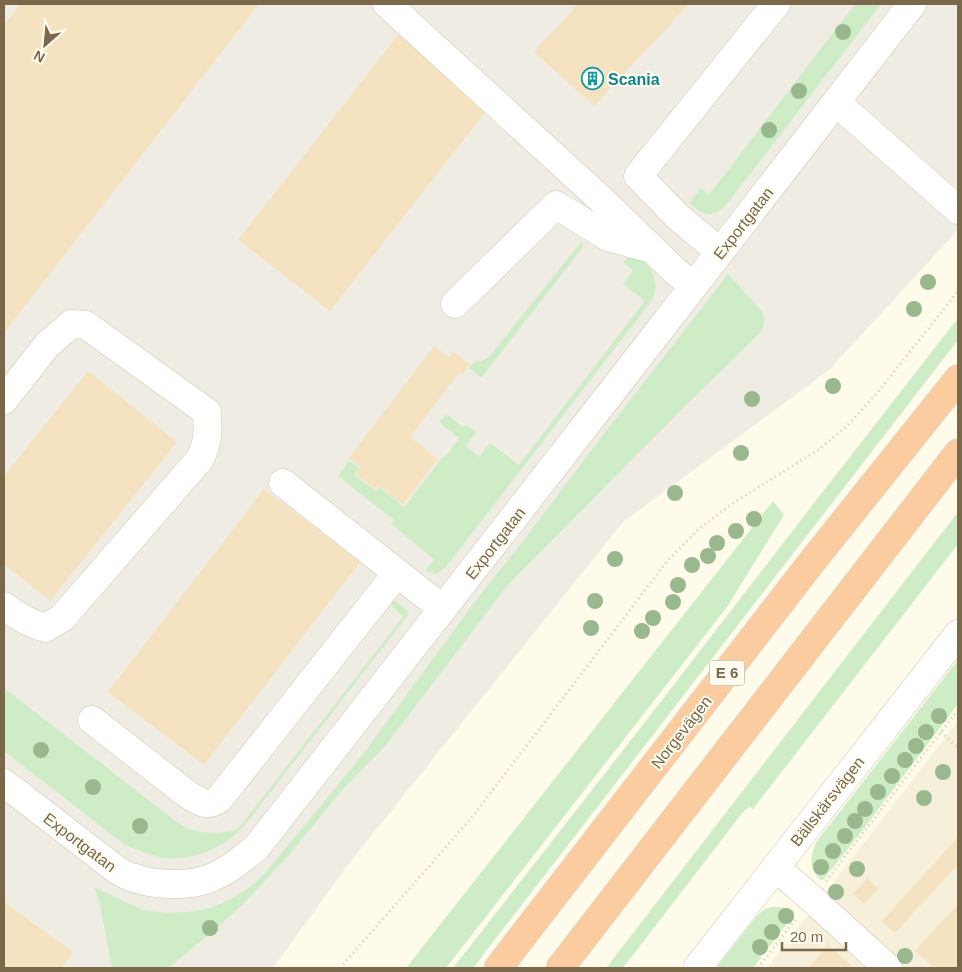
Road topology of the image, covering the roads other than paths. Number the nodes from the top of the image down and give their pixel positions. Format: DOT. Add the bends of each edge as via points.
graph roads {
  1 [pos="386,4"];
  2 [pos="776,4"];
  3 [pos="912,4"];
  4 [pos="836,102"];
  5 [pos="958,210"];
  6 [pos="653,249"];
  7 [pos="720,252"];
  8 [pos="694,286"];
  9 [pos="455,304"];
  10 [pos="958,379"];
  11 [pos="4,400"];
  12 [pos="958,453"];
  13 [pos="282,483"];
  14 [pos="396,573"];
  15 [pos="4,606"];
  16 [pos="443,609"];
  17 [pos="958,634"];
  18 [pos="92,720"];
  19 [pos="4,783"];
  20 [pos="775,867"];
  21 [pos="498,968"];
  22 [pos="560,968"];
  23 [pos="697,968"];
  24 [pos="888,968"];
  1 -- 6 [label="street"];
  2 -- 7 [label="street" via="638,176 678,217"];
  3 -- 4 [label="street, Exportgatan"];
  4 -- 5 [label="street"];
  4 -- 7 [label="street, Exportgatan"];
  6 -- 8 [label="street"];
  6 -- 9 [label="street" via="608,237 556,205"];
  7 -- 8 [label="street, Exportgatan"];
  8 -- 16 [label="street, Exportgatan"];
  10 -- 21 [label="highway, Norgevägen / E 6" via="811,563"];
  11 -- 15 [label="street" via="47,345 71,324 86,325 206,412 208,426 208,439 200,458 62,618 45,628 31,624"];
  12 -- 22 [label="highway"];
  13 -- 14 [label="street"];
  14 -- 16 [label="street"];
  14 -- 18 [label="street" via="213,804 202,804 187,794"];
  16 -- 19 [label="street, Exportgatan" via="257,847 234,866 209,878 177,884 130,877"];
  17 -- 20 [label="street, Bällskärsvägen"];
  20 -- 23 [label="street, Bällskärsvägen"];
  20 -- 24 [label="street"];
}
